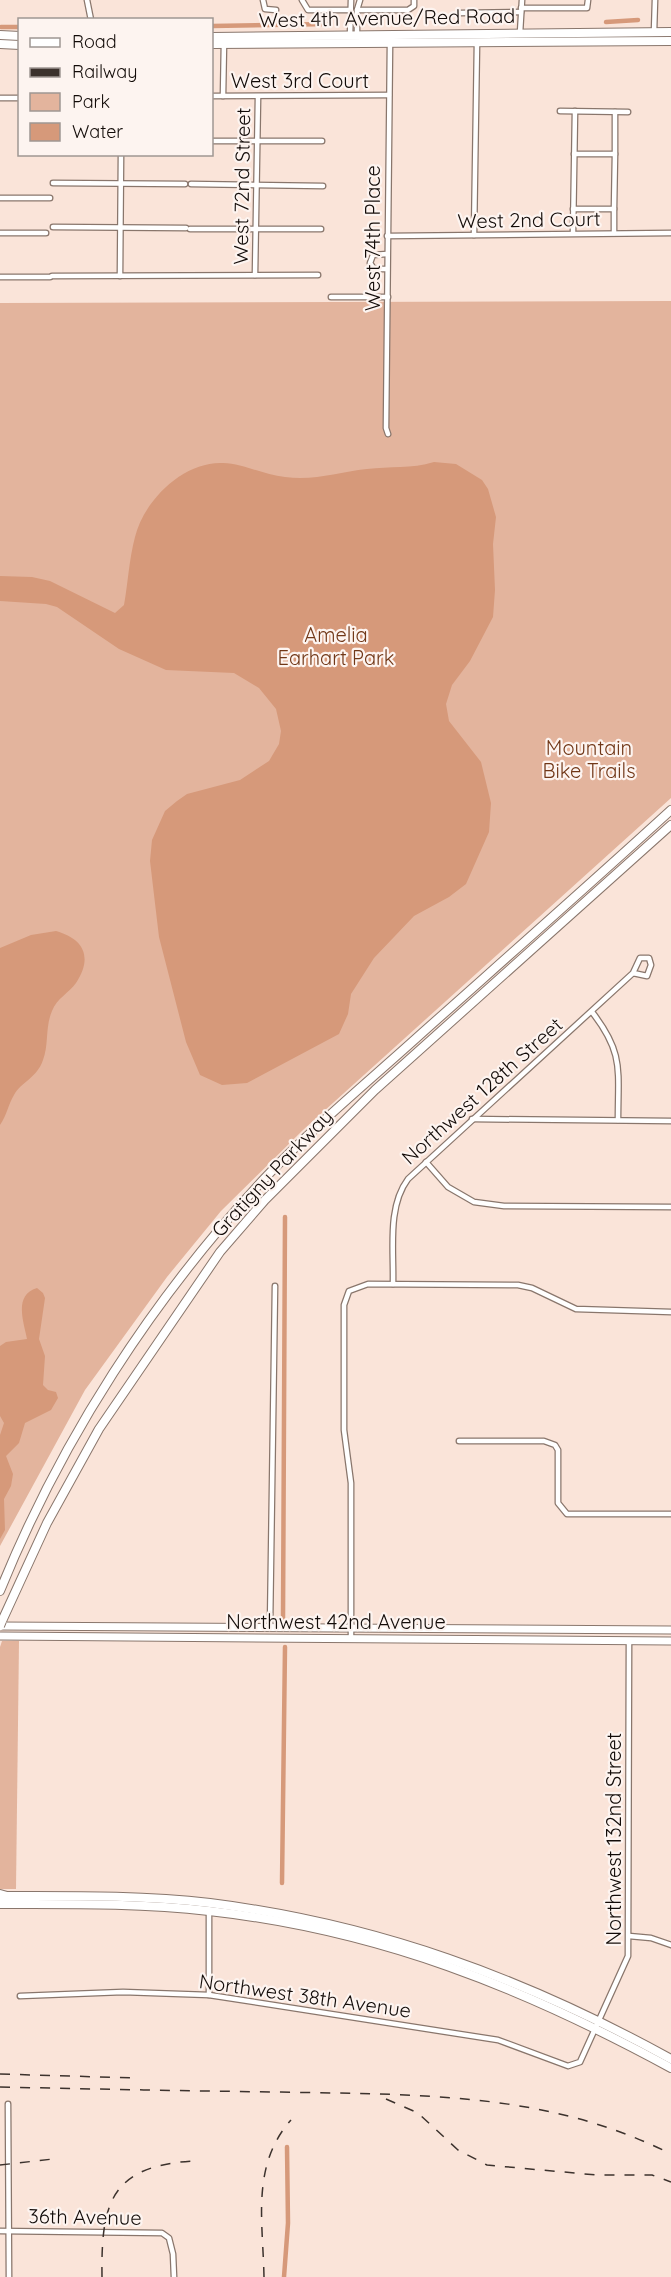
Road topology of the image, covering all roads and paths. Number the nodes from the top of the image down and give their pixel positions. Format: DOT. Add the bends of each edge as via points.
graph roads {
  1 [pos="87,0"];
  2 [pos="263,0"];
  3 [pos="302,0"];
  4 [pos="351,0"];
  5 [pos="360,0"];
  6 [pos="414,0"];
  7 [pos="522,0"];
  8 [pos="588,0"];
  9 [pos="655,0"];
  10 [pos="276,10"];
  11 [pos="351,10"];
  12 [pos="357,10"];
  13 [pos="521,10"];
  14 [pos="460,13"];
  15 [pos="91,18"];
  16 [pos="671,32"];
  17 [pos="520,33"];
  18 [pos="654,33"];
  19 [pos="423,34"];
  20 [pos="0,35"];
  21 [pos="18,36"];
  22 [pos="354,36"];
  23 [pos="213,37"];
  24 [pos="477,38"];
  25 [pos="224,40"];
  26 [pos="671,41"];
  27 [pos="390,43"];
  28 [pos="0,44"];
  29 [pos="213,44"];
  30 [pos="18,45"];
  31 [pos="389,95"];
  32 [pos="213,96"];
  33 [pos="223,96"];
  34 [pos="258,96"];
  35 [pos="0,98"];
  36 [pos="18,98"];
  37 [pos="560,111"];
  38 [pos="575,111"];
  39 [pos="615,112"];
  40 [pos="628,112"];
  41 [pos="256,140"];
  42 [pos="213,141"];
  43 [pos="322,141"];
  44 [pos="574,154"];
  45 [pos="615,154"];
  46 [pos="121,156"];
  47 [pos="52,183"];
  48 [pos="121,183"];
  49 [pos="257,185"];
  50 [pos="323,186"];
  51 [pos="0,198"];
  52 [pos="50,198"];
  53 [pos="573,209"];
  54 [pos="614,209"];
  55 [pos="53,227"];
  56 [pos="120,227"];
  57 [pos="256,228"];
  58 [pos="321,229"];
  59 [pos="0,232"];
  60 [pos="46,233"];
  61 [pos="573,233"];
  62 [pos="614,233"];
  63 [pos="671,233"];
  64 [pos="474,235"];
  65 [pos="387,236"];
  66 [pos="387,254"];
  67 [pos="387,269"];
  68 [pos="255,275"];
  69 [pos="318,275"];
  70 [pos="120,276"];
  71 [pos="0,277"];
  72 [pos="331,297"];
  73 [pos="388,297"];
  74 [pos="388,434"];
  75 [pos="671,810"];
  76 [pos="671,825"];
  77 [pos="631,975"];
  78 [pos="592,1012"];
  79 [pos="472,1119"];
  80 [pos="618,1120"];
  81 [pos="671,1120"];
  82 [pos="426,1162"];
  83 [pos="671,1208"];
  84 [pos="393,1284"];
  85 [pos="274,1286"];
  86 [pos="671,1312"];
  87 [pos="459,1442"];
  88 [pos="671,1514"];
  89 [pos="0,1591"];
  90 [pos="1,1624"];
  91 [pos="75,1626"];
  92 [pos="180,1627"];
  93 [pos="270,1627"];
  94 [pos="351,1628"];
  95 [pos="401,1628"];
  96 [pos="450,1629"];
  97 [pos="630,1630"];
  98 [pos="671,1630"];
  99 [pos="0,1636"];
  100 [pos="75,1637"];
  101 [pos="179,1638"];
  102 [pos="351,1639"];
  103 [pos="401,1639"];
  104 [pos="451,1640"];
  105 [pos="629,1641"];
  106 [pos="671,1641"];
  107 [pos="2,1895"];
  108 [pos="0,1904"];
  109 [pos="209,1907"];
  110 [pos="629,1936"];
  111 [pos="671,1945"];
  112 [pos="209,1995"];
  113 [pos="20,1996"];
  114 [pos="599,2024"];
  115 [pos="671,2059"];
  116 [pos="580,2062"];
  117 [pos="671,2068"];
  118 [pos="8,2103"];
  119 [pos="0,2231"];
  120 [pos="9,2231"];
  121 [pos="9,2277"];
  122 [pos="174,2277"];
  1 -- 15 [label="street"];
  2 -- 10 [label="street" via="265,9"];
  3 -- 11 [label="street" via="308,10"];
  4 -- 11 [label="street"];
  5 -- 12 [label="street"];
  6 -- 12 [label="street" via="414,6 408,10"];
  7 -- 13 [label="street"];
  8 -- 13 [label="street" via="587,8"];
  9 -- 18 [label="street"];
  11 -- 22 [label="street"];
  12 -- 22 [label="street"];
  13 -- 14 [label="street"];
  13 -- 17 [label="street"];
  16 -- 18 [label="main road, West 4th Avenue/Red Road"];
  17 -- 18 [label="main road, West 4th Avenue/Red Road"];
  17 -- 24 [label="main road, West 4th Avenue/Red Road"];
  19 -- 22 [label="main road, West 4th Avenue/Red Road"];
  19 -- 24 [label="main road, West 4th Avenue/Red Road"];
  19 -- 27 [label="main road"];
  20 -- 21 [label="main road"];
  22 -- 25 [label="main road, West 4th Avenue/Red Road"];
  23 -- 25 [label="main road, West 4th Avenue/Red Road"];
  24 -- 26 [label="main road, West 4th Avenue/Red Road"];
  24 -- 27 [label="main road, West 4th Avenue/Red Road"];
  24 -- 64 [label="street"];
  25 -- 27 [label="main road, West 4th Avenue/Red Road"];
  25 -- 29 [label="main road, West 4th Avenue/Red Road"];
  25 -- 33 [label="street"];
  27 -- 31 [label="street, West 74th Place"];
  28 -- 30 [label="main road"];
  31 -- 34 [label="street, West 3rd Court"];
  31 -- 65 [label="street, West 74th Place"];
  32 -- 33 [label="street, West 3rd Court"];
  33 -- 34 [label="street, West 3rd Court"];
  34 -- 41 [label="street, West 72nd Street"];
  35 -- 36 [label="street"];
  37 -- 38 [label="street"];
  38 -- 39 [label="street"];
  38 -- 44 [label="street"];
  39 -- 40 [label="street"];
  39 -- 45 [label="street"];
  41 -- 42 [label="street"];
  41 -- 43 [label="street"];
  41 -- 49 [label="street, West 72nd Street"];
  44 -- 45 [label="street"];
  44 -- 53 [label="street"];
  45 -- 54 [label="street"];
  46 -- 48 [label="street"];
  47 -- 48 [label="street"];
  48 -- 49 [label="street"];
  48 -- 56 [label="street"];
  49 -- 50 [label="street"];
  49 -- 57 [label="street, West 72nd Street"];
  51 -- 52 [label="street"];
  53 -- 54 [label="street"];
  53 -- 61 [label="street"];
  54 -- 62 [label="street"];
  55 -- 56 [label="street"];
  56 -- 57 [label="street"];
  56 -- 70 [label="street"];
  57 -- 58 [label="street"];
  57 -- 68 [label="street, West 72nd Street"];
  59 -- 60 [label="street"];
  61 -- 62 [label="street, West 2nd Court"];
  61 -- 64 [label="street, West 2nd Court"];
  62 -- 63 [label="street, West 2nd Court"];
  64 -- 65 [label="street, West 2nd Court"];
  65 -- 66 [label="street, West 74th Place"];
  66 -- 67 [label="street, West 74th Place"];
  66 -- 67 [label="street" via="373,255 370,263 374,269"];
  67 -- 73 [label="street, West 74th Place"];
  68 -- 69 [label="street"];
  68 -- 70 [label="street"];
  70 -- 71 [label="street"];
  72 -- 73 [label="street"];
  73 -- 74 [label="street, West 74th Place"];
  75 -- 89 [label="highway, Gratigny Parkway" via="298,1145 218,1231 152,1316 105,1386 62,1460"];
  76 -- 90 [label="highway, Gratigny Parkway" via="375,1090 272,1193 220,1252 99,1429 46,1523"];
  77 -- 77 [label="street" via="646,976 651,965 649,958 640,958"];
  77 -- 78 [label="street, Northwest 128th Street"];
  78 -- 79 [label="street, Northwest 128th Street"];
  78 -- 80 [label="street" via="615,1046"];
  79 -- 80 [label="street"];
  79 -- 82 [label="street, Northwest 128th Street"];
  80 -- 81 [label="street"];
  82 -- 83 [label="street" via="448,1187 474,1202 504,1206"];
  82 -- 84 [label="street, Northwest 128th Street" via="402,1187 394,1208"];
  84 -- 86 [label="street" via="518,1285 576,1309"];
  84 -- 94 [label="street" via="366,1284 349,1291 344,1305 344,1430 351,1484"];
  85 -- 93 [label="street"];
  87 -- 88 [label="street" via="544,1441 555,1445 558,1503 567,1514"];
  90 -- 91 [label="main road, Northwest 42nd Avenue"];
  91 -- 92 [label="main road, Northwest 42nd Avenue"];
  91 -- 100 [label="main road"];
  92 -- 93 [label="main road, Northwest 42nd Avenue"];
  92 -- 101 [label="main road"];
  93 -- 94 [label="main road, Northwest 42nd Avenue"];
  94 -- 95 [label="main road, Northwest 42nd Avenue"];
  94 -- 102 [label="street"];
  95 -- 96 [label="main road, Northwest 42nd Avenue"];
  95 -- 103 [label="main road"];
  96 -- 97 [label="main road, Northwest 42nd Avenue"];
  96 -- 104 [label="main road"];
  97 -- 98 [label="main road, Northwest 42nd Avenue"];
  97 -- 105 [label="main road"];
  99 -- 100 [label="main road, Northwest 42nd Avenue"];
  100 -- 101 [label="main road, Northwest 42nd Avenue"];
  101 -- 102 [label="main road, Northwest 42nd Avenue"];
  102 -- 103 [label="main road, Northwest 42nd Avenue"];
  103 -- 104 [label="main road, Northwest 42nd Avenue"];
  104 -- 105 [label="main road, Northwest 42nd Avenue"];
  105 -- 106 [label="main road, Northwest 42nd Avenue"];
  105 -- 110 [label="street, Northwest 132nd Street"];
  107 -- 109 [label="main road" via="128,1897"];
  108 -- 109 [label="main road"];
  109 -- 112 [label="street"];
  109 -- 114 [label="main road" via="404,1951 504,1985"];
  110 -- 111 [label="street"];
  110 -- 114 [label="street, Northwest 132nd Street" via="628,1956"];
  112 -- 113 [label="street, Northwest 38th Avenue" via="123,1992"];
  112 -- 116 [label="street, Northwest 38th Avenue" via="498,2040 568,2066"];
  114 -- 115 [label="main road"];
  114 -- 116 [label="street, Northwest 132nd Street"];
  114 -- 117 [label="main road"];
  118 -- 120 [label="street"];
  119 -- 120 [label="street, 36th Avenue"];
  120 -- 121 [label="street"];
  120 -- 122 [label="street, 36th Avenue" via="162,2233 169,2238"];
}
